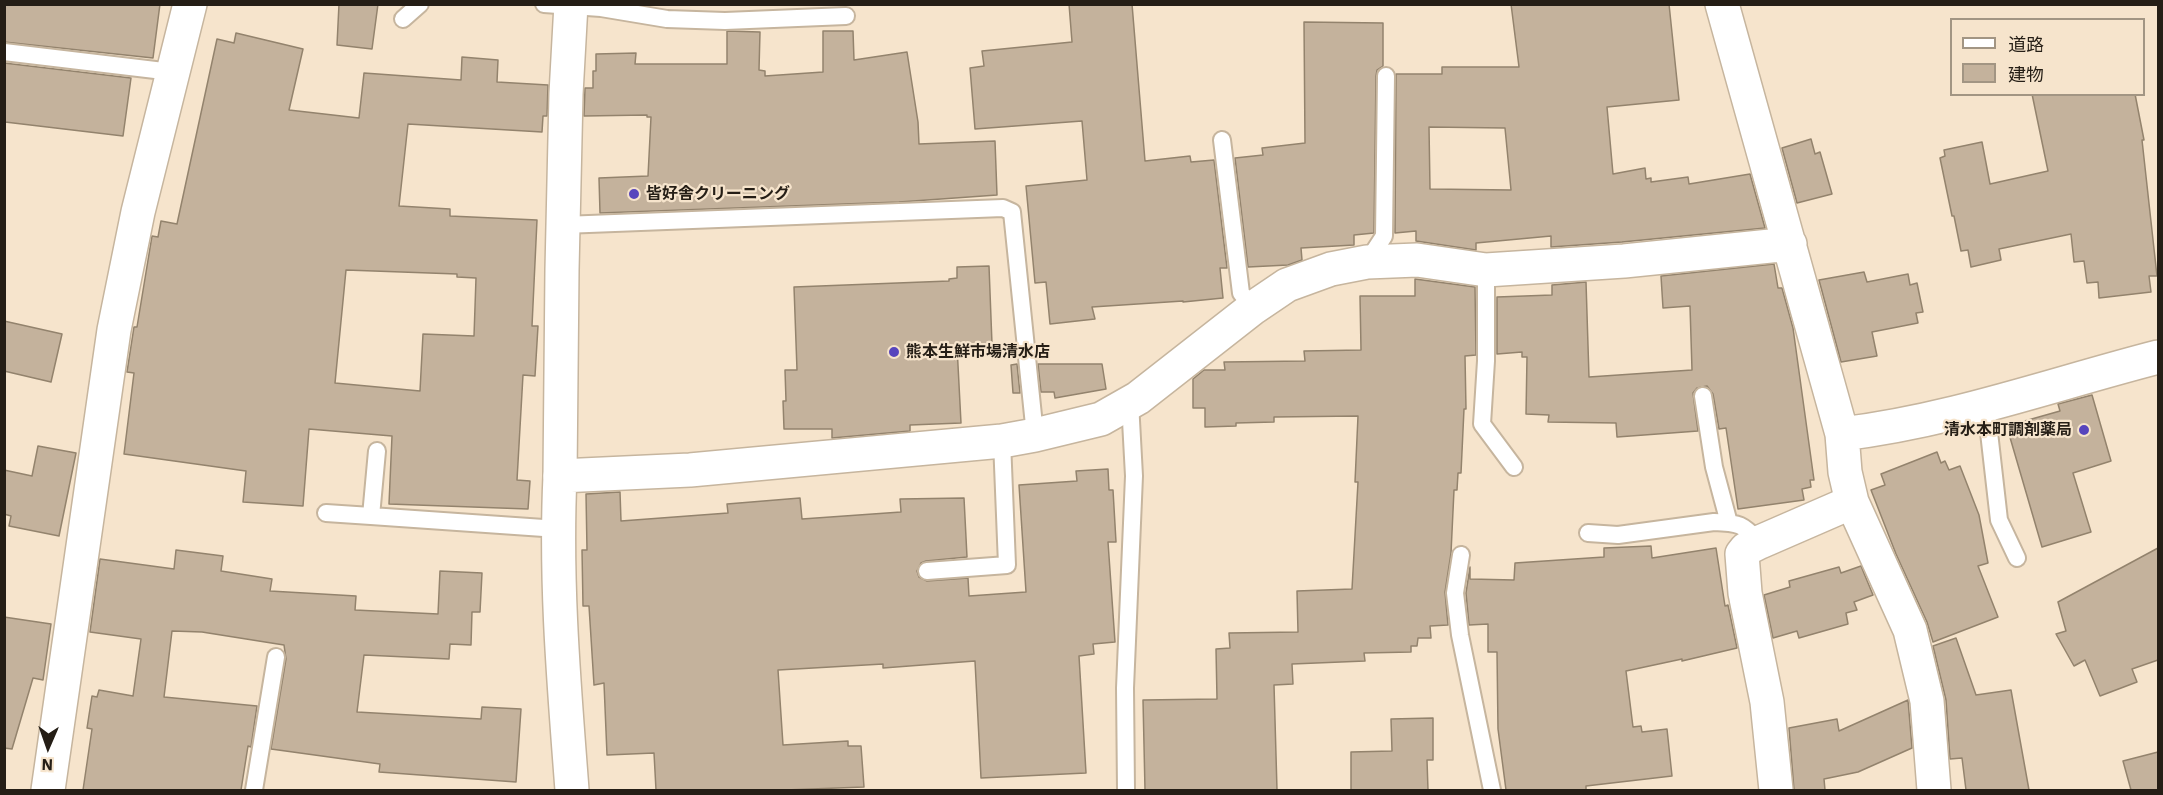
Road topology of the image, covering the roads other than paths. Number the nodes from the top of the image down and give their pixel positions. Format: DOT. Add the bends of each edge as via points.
graph roads {
  1 [pos="190,4"];
  2 [pos="420,4"];
  3 [pos="1722,4"];
  4 [pos="562,5"];
  5 [pos="846,16"];
  6 [pos="404,20"];
  7 [pos="4,52"];
  8 [pos="172,72"];
  9 [pos="1386,76"];
  10 [pos="1222,140"];
  11 [pos="563,225"];
  12 [pos="1790,244"];
  13 [pos="1367,262"];
  14 [pos="1486,270"];
  15 [pos="1253,308"];
  16 [pos="2158,357"];
  17 [pos="1703,396"];
  18 [pos="1130,402"];
  19 [pos="1986,406"];
  20 [pos="1842,434"];
  21 [pos="1035,435"];
  22 [pos="1002,441"];
  23 [pos="377,451"];
  24 [pos="1514,467"];
  25 [pos="560,476"];
  26 [pos="1852,501"];
  27 [pos="326,513"];
  28 [pos="371,516"];
  29 [pos="1729,523"];
  30 [pos="558,529"];
  31 [pos="1588,533"];
  32 [pos="1760,542"];
  33 [pos="1461,555"];
  34 [pos="2017,558"];
  35 [pos="927,571"];
  36 [pos="276,657"];
  37 [pos="48,790"];
  38 [pos="254,790"];
  39 [pos="572,790"];
  40 [pos="1126,790"];
  41 [pos="1492,790"];
  42 [pos="1776,790"];
  43 [pos="1934,790"];
  1 -- 8 [label="street"];
  2 -- 6 [label="lane"];
  3 -- 12 [label="street"];
  4 -- 5 [label="lane" via="678,20"];
  4 -- 11 [label="street" via="566,94"];
  7 -- 8 [label="lane"];
  8 -- 37 [label="street" via="114,330"];
  9 -- 13 [label="lane" via="1384,236"];
  10 -- 15 [label="lane" via="1241,293"];
  11 -- 21 [label="lane" via="1003,208 1012,212"];
  11 -- 25 [label="street"];
  12 -- 14 [label="street"];
  12 -- 20 [label="street"];
  13 -- 14 [label="street" via="1417,260"];
  13 -- 15 [label="street" via="1331,269 1287,285"];
  14 -- 24 [label="lane" via="1482,424"];
  15 -- 18 [label="street"];
  16 -- 19 [label="street"];
  17 -- 29 [label="lane" via="1714,467"];
  18 -- 21 [label="street" via="1101,419"];
  18 -- 40 [label="lane" via="1134,476 1125,688"];
  19 -- 20 [label="street" via="1884,429"];
  19 -- 34 [label="lane" via="1999,520"];
  20 -- 26 [label="street"];
  21 -- 22 [label="street"];
  22 -- 25 [label="street" via="690,470"];
  22 -- 35 [label="lane" via="1007,564"];
  23 -- 28 [label="lane"];
  25 -- 30 [label="street"];
  26 -- 32 [label="street"];
  26 -- 43 [label="street" via="1910,630 1927,701"];
  27 -- 28 [label="lane"];
  28 -- 30 [label="lane"];
  29 -- 31 [label="lane" via="1618,535"];
  29 -- 32 [label="lane" via="1742,525"];
  30 -- 39 [label="street" via="558,598"];
  32 -- 42 [label="street" via="1742,554 1745,593 1767,702"];
  33 -- 41 [label="lane" via="1455,593 1460,635"];
  36 -- 38 [label="lane"];
}
